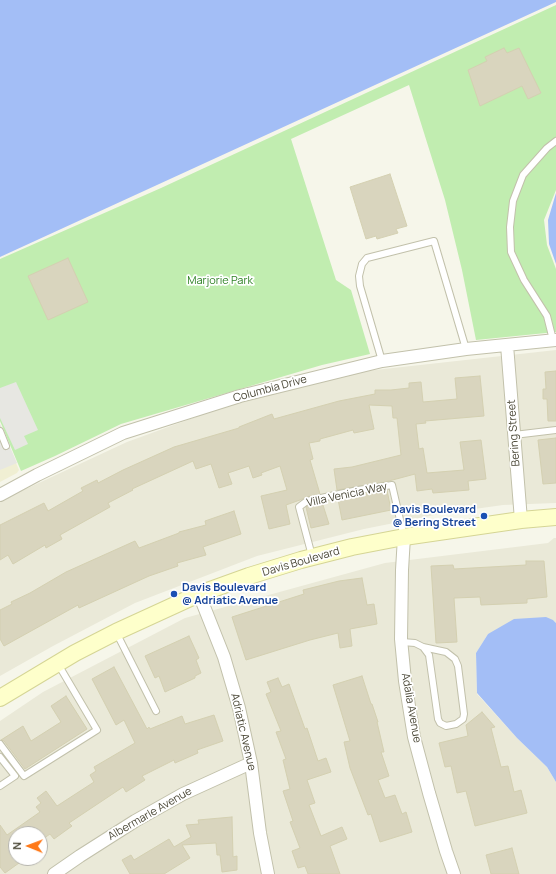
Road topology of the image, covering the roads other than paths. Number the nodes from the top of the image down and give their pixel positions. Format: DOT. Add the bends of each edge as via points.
graph roads {
  1 [pos="556,141"];
  2 [pos="555,340"];
  3 [pos="507,345"];
  4 [pos="466,349"];
  5 [pos="382,361"];
  6 [pos="556,430"];
  7 [pos="0,431"];
  8 [pos="514,434"];
  9 [pos="6,446"];
  10 [pos="0,495"];
  11 [pos="556,517"];
  12 [pos="529,519"];
  13 [pos="556,526"];
  14 [pos="404,537"];
  15 [pos="313,557"];
  16 [pos="199,594"];
  17 [pos="116,632"];
  18 [pos="402,642"];
  19 [pos="423,647"];
  20 [pos="57,663"];
  21 [pos="0,698"];
  22 [pos="156,711"];
  23 [pos="0,744"];
  24 [pos="0,757"];
  25 [pos="251,762"];
  26 [pos="0,786"];
  27 [pos="54,874"];
  28 [pos="268,874"];
  29 [pos="454,874"];
  1 -- 2 [label="lane" via="546,148 523,175 513,201 510,227 511,252 524,280 547,316"];
  2 -- 3 [label="street, Columbia Drive"];
  3 -- 4 [label="street, Columbia Drive"];
  3 -- 8 [label="street, Bering Street"];
  4 -- 5 [label="street, Columbia Drive"];
  4 -- 5 [label="lane" via="434,241 367,258 362,264 360,286"];
  5 -- 10 [label="street, Columbia Drive" via="240,396 123,433"];
  6 -- 8 [label="lane"];
  7 -- 9 [label="lane"];
  8 -- 12 [label="street, Bering Street"];
  11 -- 12 [label="street, Davis Boulevard"];
  12 -- 13 [label="street"];
  12 -- 14 [label="street, Davis Boulevard"];
  14 -- 15 [label="street, Davis Boulevard"];
  14 -- 15 [label="lane, Villa Venicia Way" via="392,485 307,501 299,507"];
  14 -- 18 [label="street, Adalia Avenue"];
  15 -- 16 [label="street, Davis Boulevard"];
  16 -- 17 [label="street, Davis Boulevard"];
  16 -- 25 [label="street, Adriatic Avenue" via="224,657"];
  17 -- 20 [label="street, Davis Boulevard"];
  17 -- 22 [label="lane"];
  18 -- 19 [label="lane" via="415,643"];
  18 -- 29 [label="street, Adalia Avenue" via="414,737"];
  19 -- 19 [label="lane" via="429,655 438,719 446,726 456,724 464,719 457,662 446,652"];
  20 -- 21 [label="street, Davis Boulevard"];
  20 -- 23 [label="lane" via="97,730 24,776"];
  24 -- 26 [label="lane" via="15,776"];
  25 -- 27 [label="street, Albermarle Avenue" via="183,794"];
  25 -- 28 [label="street, Adriatic Avenue"];
}
